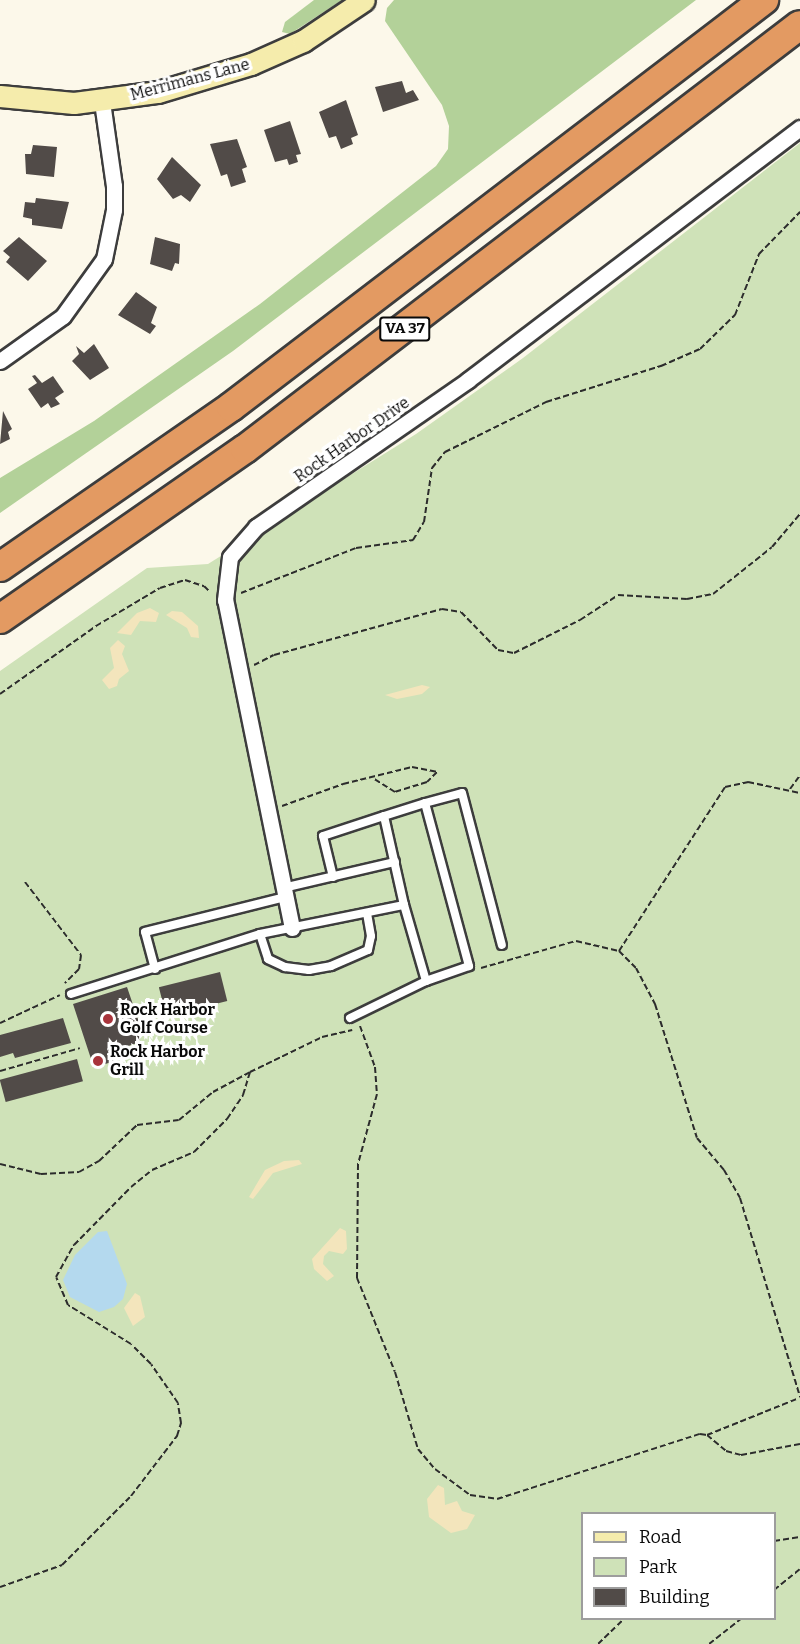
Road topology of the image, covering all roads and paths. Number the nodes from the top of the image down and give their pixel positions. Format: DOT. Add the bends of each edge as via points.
graph roads {
  1 [pos="364,0"];
  2 [pos="764,0"];
  3 [pos="800,26"];
  4 [pos="0,96"];
  5 [pos="102,102"];
  6 [pos="800,128"];
  7 [pos="800,212"];
  8 [pos="0,361"];
  9 [pos="800,514"];
  10 [pos="0,567"];
  11 [pos="225,600"];
  12 [pos="0,619"];
  13 [pos="239,677"];
  14 [pos="0,694"];
  15 [pos="800,775"];
  16 [pos="373,778"];
  17 [pos="790,789"];
  18 [pos="800,794"];
  19 [pos="425,803"];
  20 [pos="267,812"];
  21 [pos="384,816"];
  22 [pos="395,862"];
  23 [pos="333,877"];
  24 [pos="25,882"];
  25 [pos="284,893"];
  26 [pos="404,905"];
  27 [pos="367,913"];
  28 [pos="292,928"];
  29 [pos="260,934"];
  30 [pos="502,945"];
  31 [pos="618,951"];
  32 [pos="155,969"];
  33 [pos="471,971"];
  34 [pos="426,981"];
  35 [pos="71,994"];
  36 [pos="55,999"];
  37 [pos="350,1018"];
  38 [pos="370,1022"];
  39 [pos="360,1026"];
  40 [pos="80,1048"];
  41 [pos="0,1071"];
  42 [pos="250,1072"];
  43 [pos="0,1164"];
  44 [pos="800,1397"];
  45 [pos="707,1435"];
  46 [pos="800,1444"];
  47 [pos="800,1537"];
  48 [pos="776,1542"];
  49 [pos="800,1569"];
  50 [pos="0,1587"];
  51 [pos="776,1588"];
  52 [pos="623,1620"];
  53 [pos="739,1620"];
  54 [pos="598,1644"];
  55 [pos="709,1644"];
  1 -- 5 [label="main road, Merrimans Lane" via="303,41 251,64 168,89"];
  2 -- 10 [label="highway, VA 37" via="231,407"];
  3 -- 12 [label="highway, VA 37" via="311,400"];
  4 -- 5 [label="main road, Merrimans Lane"];
  5 -- 8 [label="street" via="114,186 114,210 104,259 63,316"];
  6 -- 11 [label="street, Rock Harbor Drive" via="459,386 256,527 230,556"];
  7 -- 11 [label="path" via="759,254 735,315 700,349 661,366 546,402 445,452 432,468 424,522 413,540 356,548"];
  9 -- 13 [label="path" via="772,547 713,594 687,599 618,595 580,620 514,652 498,650 461,612 442,609 274,655"];
  11 -- 13 [label="street, Rock Harbor Drive"];
  11 -- 14 [label="path" via="215,607 204,586 185,580 173,582 105,621"];
  13 -- 20 [label="street, Rock Harbor Drive"];
  15 -- 17 [label="path"];
  16 -- 16 [label="path" via="412,766 437,772 427,782 395,792"];
  16 -- 20 [label="path"];
  17 -- 18 [label="path"];
  17 -- 31 [label="path" via="748,782 725,787"];
  19 -- 21 [label="lane"];
  19 -- 30 [label="lane" via="462,793"];
  19 -- 34 [label="lane" via="469,966"];
  20 -- 25 [label="street, Rock Harbor Drive"];
  21 -- 22 [label="lane"];
  21 -- 23 [label="lane" via="324,837"];
  22 -- 23 [label="lane"];
  22 -- 26 [label="lane"];
  23 -- 25 [label="lane"];
  24 -- 36 [label="path" via="82,960"];
  25 -- 28 [label="street, Rock Harbor Drive"];
  25 -- 32 [label="lane" via="147,932 144,935"];
  26 -- 27 [label="lane"];
  26 -- 34 [label="lane"];
  27 -- 28 [label="lane"];
  27 -- 29 [label="lane" via="371,936 368,950 331,966 309,970 285,967 268,959"];
  28 -- 29 [label="lane"];
  29 -- 32 [label="lane"];
  31 -- 33 [label="path" via="576,941"];
  31 -- 44 [label="path" via="650,990 697,1138 724,1170 740,1198"];
  32 -- 35 [label="lane"];
  34 -- 37 [label="lane"];
  38 -- 39 [label="path"];
  39 -- 42 [label="path" via="322,1037"];
  39 -- 45 [label="path" via="375,1067 377,1094 358,1164 357,1278 395,1372 418,1449 429,1463 470,1495 497,1498 648,1448"];
  40 -- 41 [label="path"];
  42 -- 43 [label="path" via="213,1092 179,1120 137,1125 99,1161 79,1172 41,1174"];
  42 -- 50 [label="path" via="237,1104 219,1127 194,1152 152,1170 131,1187 74,1245 56,1277 57,1287 68,1305 131,1344 152,1364 178,1403 181,1423 177,1436 131,1496 62,1565"];
  44 -- 45 [label="path"];
  45 -- 46 [label="path" via="726,1451 741,1455"];
  47 -- 48 [label="path"];
  49 -- 51 [label="path"];
  52 -- 54 [label="path"];
  53 -- 55 [label="path"];
}
